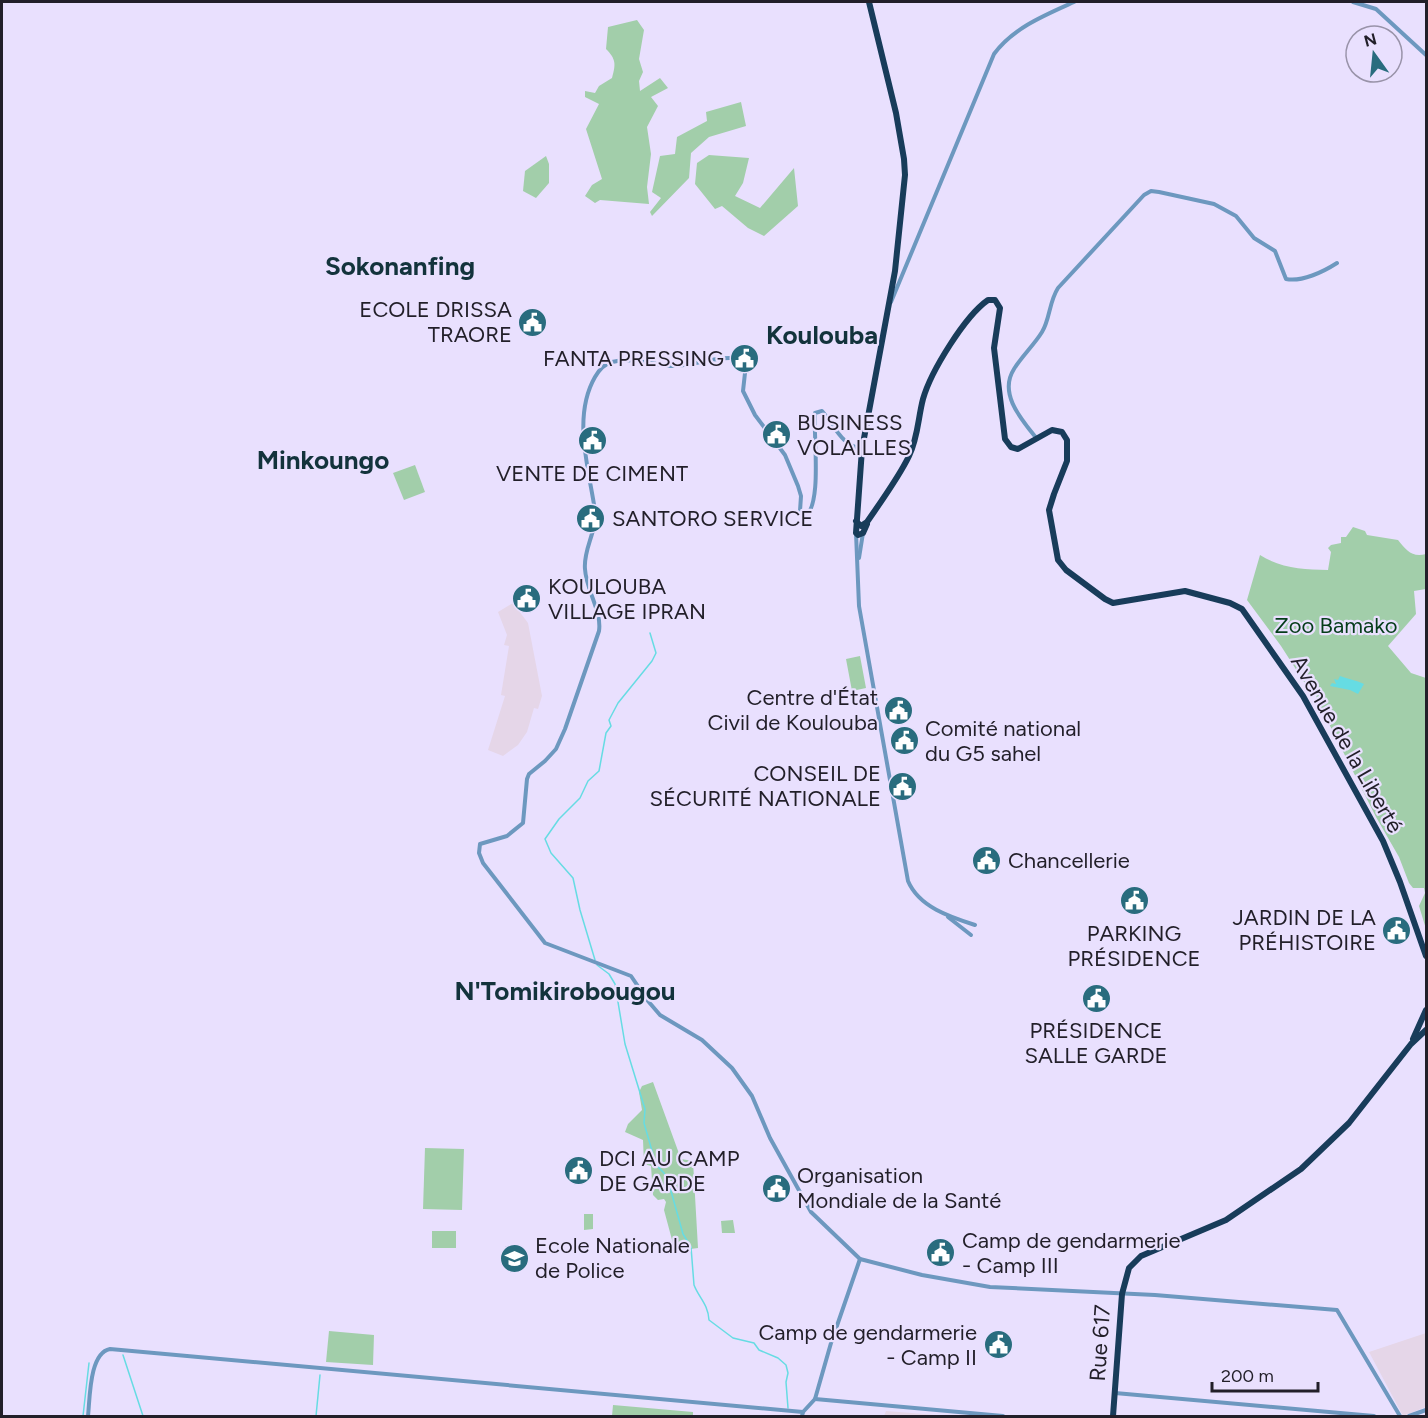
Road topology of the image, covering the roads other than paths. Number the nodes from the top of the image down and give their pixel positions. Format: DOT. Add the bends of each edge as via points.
graph roads {
  1 [pos="869,2"];
  2 [pos="1074,2"];
  3 [pos="1353,2"];
  4 [pos="1426,55"];
  5 [pos="910,259"];
  6 [pos="1337,263"];
  7 [pos="895,271"];
  8 [pos="889,308"];
  9 [pos="1037,439"];
  10 [pos="862,449"];
  11 [pos="856,521"];
  12 [pos="867,522"];
  13 [pos="859,533"];
  14 [pos="940,912"];
  15 [pos="975,925"];
  16 [pos="971,935"];
  17 [pos="1426,956"];
  18 [pos="1426,1010"];
  19 [pos="1426,1030"];
  20 [pos="1411,1044"];
  21 [pos="860,1259"];
  22 [pos="1122,1294"];
  23 [pos="1115,1393"];
  24 [pos="815,1399"];
  25 [pos="1426,1410"];
  26 [pos="802,1414"];
  27 [pos="88,1416"];
  28 [pos="1003,1416"];
  29 [pos="1113,1416"];
  30 [pos="1374,1416"];
  31 [pos="1400,1416"];
  32 [pos="1409,1416"];
  1 -- 7 [label="highway" via="904,159"];
  2 -- 5 [label="street" via="1018,30 994,54"];
  3 -- 4 [label="street" via="1376,9"];
  5 -- 7 [label="street"];
  5 -- 8 [label="street"];
  6 -- 9 [label="street" via="1327,270 1286,279 1275,251 1254,238 1236,216 1214,204 1159,192 1144,195 1058,288 1043,330 1013,370 1008,391 1015,410"];
  7 -- 8 [label="highway"];
  8 -- 10 [label="highway"];
  9 -- 12 [label="highway, Avenue de la Liberté" via="1018,449 1005,439 994,348 1000,308 995,300 988,300 966,321 935,371 924,396 909,458"];
  9 -- 17 [label="highway, Avenue de la Liberté" via="1056,430 1067,440 1065,470 1049,510 1058,560 1066,570 1113,603 1191,591 1236,605 1247,615 1303,696 1383,841"];
  10 -- 11 [label="highway"];
  10 -- 21 [label="street" via="847,442 822,411 815,413 814,496 811,512 804,517 786,455 755,415 743,391 743,360 675,366 626,360 612,362 599,371 586,401 584,440 595,522 584,567 600,619 599,631 556,749 528,774 523,823 507,836 487,840 478,848 493,878 545,943 631,975 660,1014 702,1041 732,1068 752,1096 810,1212"];
  11 -- 12 [label="highway" via="861,526"];
  11 -- 13 [label="highway"];
  12 -- 13 [label="highway"];
  13 -- 14 [label="street" via="859,606 905,873 919,898"];
  14 -- 15 [label="street"];
  14 -- 16 [label="street"];
  18 -- 20 [label="highway"];
  19 -- 20 [label="highway"];
  20 -- 22 [label="highway, Rue 617" via="1349,1123 1301,1169 1226,1220 1141,1256 1129,1268"];
  21 -- 22 [label="street" via="990,1287"];
  21 -- 24 [label="street"];
  22 -- 23 [label="highway, Rue 617"];
  22 -- 31 [label="street" via="1337,1310"];
  23 -- 29 [label="highway, Rue 617"];
  23 -- 30 [label="street"];
  24 -- 26 [label="street"];
  24 -- 28 [label="street"];
  25 -- 32 [label="street"];
  26 -- 27 [label="street" via="110,1349 104,1350 93,1370"];
}
